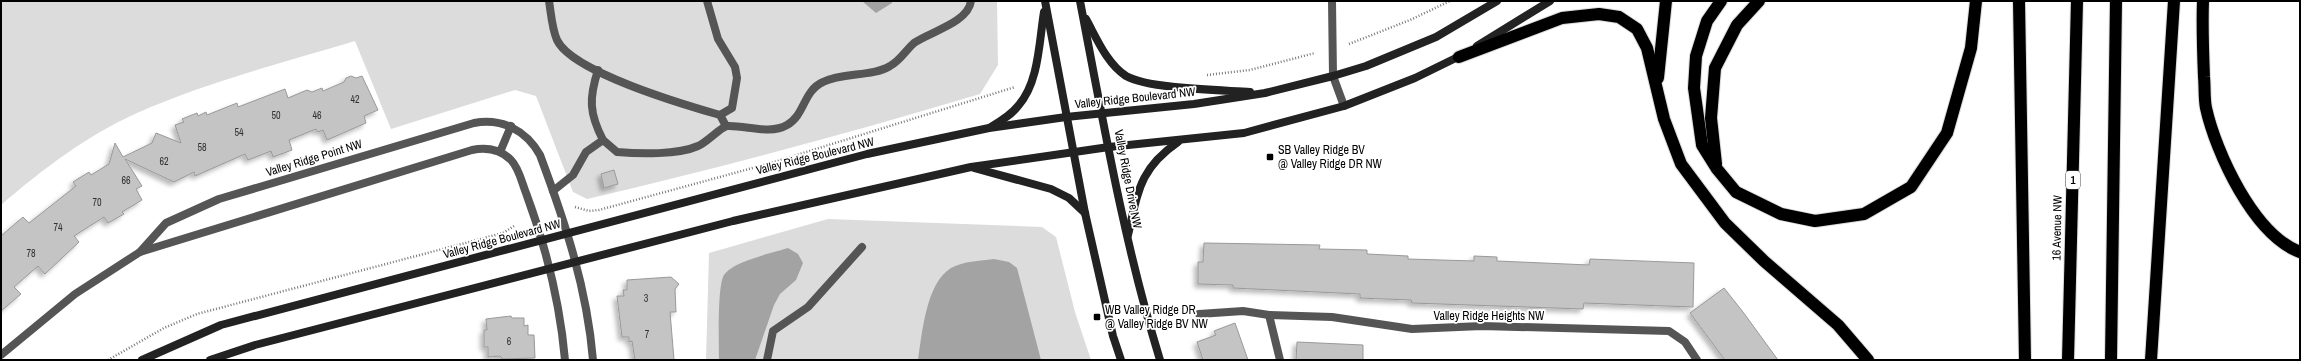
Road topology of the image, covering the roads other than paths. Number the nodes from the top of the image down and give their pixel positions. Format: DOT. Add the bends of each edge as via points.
graph roads {
  1 [pos="549,1"];
  2 [pos="707,1"];
  3 [pos="971,1"];
  4 [pos="1080,1"];
  5 [pos="1332,1"];
  6 [pos="1497,1"];
  7 [pos="1550,1"];
  8 [pos="1666,1"];
  9 [pos="1721,1"];
  10 [pos="1759,1"];
  11 [pos="1976,1"];
  12 [pos="2019,1"];
  13 [pos="2077,1"];
  14 [pos="2116,1"];
  15 [pos="2174,1"];
  16 [pos="2203,1"];
  17 [pos="1045,3"];
  18 [pos="1083,14"];
  19 [pos="1459,57"];
  20 [pos="598,70"];
  21 [pos="1333,76"];
  22 [pos="1657,87"];
  23 [pos="1265,93"];
  24 [pos="1344,106"];
  25 [pos="1102,114"];
  26 [pos="720,115"];
  27 [pos="1066,117"];
  28 [pos="511,126"];
  29 [pos="726,126"];
  30 [pos="989,128"];
  31 [pos="603,140"];
  32 [pos="1179,141"];
  33 [pos="1109,147"];
  34 [pos="500,152"];
  35 [pos="1072,152"];
  36 [pos="971,167"];
  37 [pos="1717,170"];
  38 [pos="553,191"];
  39 [pos="1085,213"];
  40 [pos="569,234"];
  41 [pos="1127,238"];
  42 [pos="542,240"];
  43 [pos="862,247"];
  44 [pos="140,252"];
  45 [pos="2300,252"];
  46 [pos="577,262"];
  47 [pos="550,269"];
  48 [pos="1199,314"];
  49 [pos="1270,315"];
  50 [pos="1,355"];
  51 [pos="142,360"];
  52 [pos="210,360"];
  53 [pos="565,360"];
  54 [pos="593,360"];
  55 [pos="768,360"];
  56 [pos="1121,360"];
  57 [pos="1160,360"];
  58 [pos="1280,360"];
  59 [pos="1697,360"];
  60 [pos="1868,360"];
  61 [pos="2026,360"];
  62 [pos="2068,360"];
  63 [pos="2111,360"];
  64 [pos="2150,360"];
  1 -- 20 [label="street" via="557,40 563,49"];
  2 -- 26 [label="street" via="718,39 735,67 737,78 732,108"];
  3 -- 29 [label="street" via="957,19 915,43 890,67 824,81 812,88 797,116 787,125 773,128"];
  4 -- 18 [label="street, Valley Ridge Drive NW"];
  5 -- 21 [label="street"];
  6 -- 21 [label="street, Valley Ridge Boulevard NW" via="1436,37 1366,66"];
  7 -- 19 [label="street"];
  8 -- 22 [label="highway"];
  9 -- 37 [label="highway" via="1707,21 1696,56 1694,88 1702,145"];
  10 -- 37 [label="highway" via="1737,25 1715,68 1710,118"];
  11 -- 37 [label="highway" via="1971,48 1947,133 1911,187 1864,214 1815,221 1781,214 1736,192"];
  12 -- 61 [label="highway"];
  13 -- 62 [label="highway, 16 Avenue NW / 1"];
  14 -- 63 [label="highway"];
  15 -- 64 [label="highway"];
  16 -- 45 [label="highway" via="2206,107 2225,166 2257,218 2292,249"];
  17 -- 27 [label="street"];
  17 -- 30 [label="street" via="1034,73 1029,88 1019,106"];
  18 -- 23 [label="street" via="1111,61 1125,75 1139,81 1183,87"];
  18 -- 25 [label="street, Valley Ridge Drive NW"];
  19 -- 22 [label="highway" via="1562,18 1600,14 1620,17 1637,29 1647,48"];
  19 -- 24 [label="street" via="1415,78"];
  20 -- 26 [label="street" via="647,93"];
  20 -- 31 [label="street" via="590,101 597,129"];
  21 -- 23 [label="street, Valley Ridge Boulevard NW"];
  21 -- 24 [label="street"];
  22 -- 60 [label="highway" via="1664,119 1682,164 1725,223 1764,261 1838,325"];
  23 -- 25 [label="street, Valley Ridge Boulevard NW"];
  24 -- 32 [label="street" via="1244,133"];
  25 -- 27 [label="street, Valley Ridge Boulevard NW"];
  25 -- 33 [label="street, Valley Ridge Drive NW"];
  26 -- 29 [label="street"];
  27 -- 30 [label="street, Valley Ridge Boulevard NW"];
  27 -- 35 [label="street"];
  28 -- 34 [label="street"];
  28 -- 38 [label="street, Valley Ridge Point NW" via="535,146"];
  28 -- 44 [label="street, Valley Ridge Point NW" via="489,121 474,122 219,199 166,223"];
  29 -- 31 [label="street" via="699,146 684,151 617,152"];
  30 -- 40 [label="street, Valley Ridge Boulevard NW" via="860,156"];
  31 -- 38 [label="street" via="586,152 573,175"];
  32 -- 33 [label="street"];
  32 -- 41 [label="street" via="1161,154 1147,171 1137,197"];
  33 -- 35 [label="street"];
  33 -- 41 [label="street, Valley Ridge Drive NW"];
  34 -- 42 [label="street" via="512,161 517,169"];
  34 -- 44 [label="street, Valley Ridge Point NW" via="483,148 472,150"];
  35 -- 36 [label="street"];
  35 -- 39 [label="street"];
  36 -- 39 [label="street" via="1051,189 1069,198"];
  36 -- 46 [label="street" via="733,221"];
  38 -- 40 [label="street, Valley Ridge Point NW"];
  39 -- 56 [label="street" via="1113,336"];
  40 -- 42 [label="street, Valley Ridge Boulevard NW"];
  40 -- 46 [label="street, Valley Ridge Point NW"];
  41 -- 57 [label="street, Valley Ridge Drive NW"];
  42 -- 47 [label="street"];
  42 -- 51 [label="street, Valley Ridge Boulevard NW" via="221,325"];
  43 -- 55 [label="street" via="808,307 773,331"];
  44 -- 50 [label="street, Valley Ridge Point NW" via="75,294"];
  46 -- 47 [label="street"];
  46 -- 54 [label="street, Valley Ridge Point NW"];
  47 -- 52 [label="street"];
  47 -- 53 [label="street" via="558,302"];
  48 -- 49 [label="street, Valley Ridge Heights NW" via="1243,311"];
  49 -- 58 [label="street"];
  49 -- 59 [label="street, Valley Ridge Heights NW" via="1332,317 1412,329 1482,326 1668,331 1684,342"];
}
